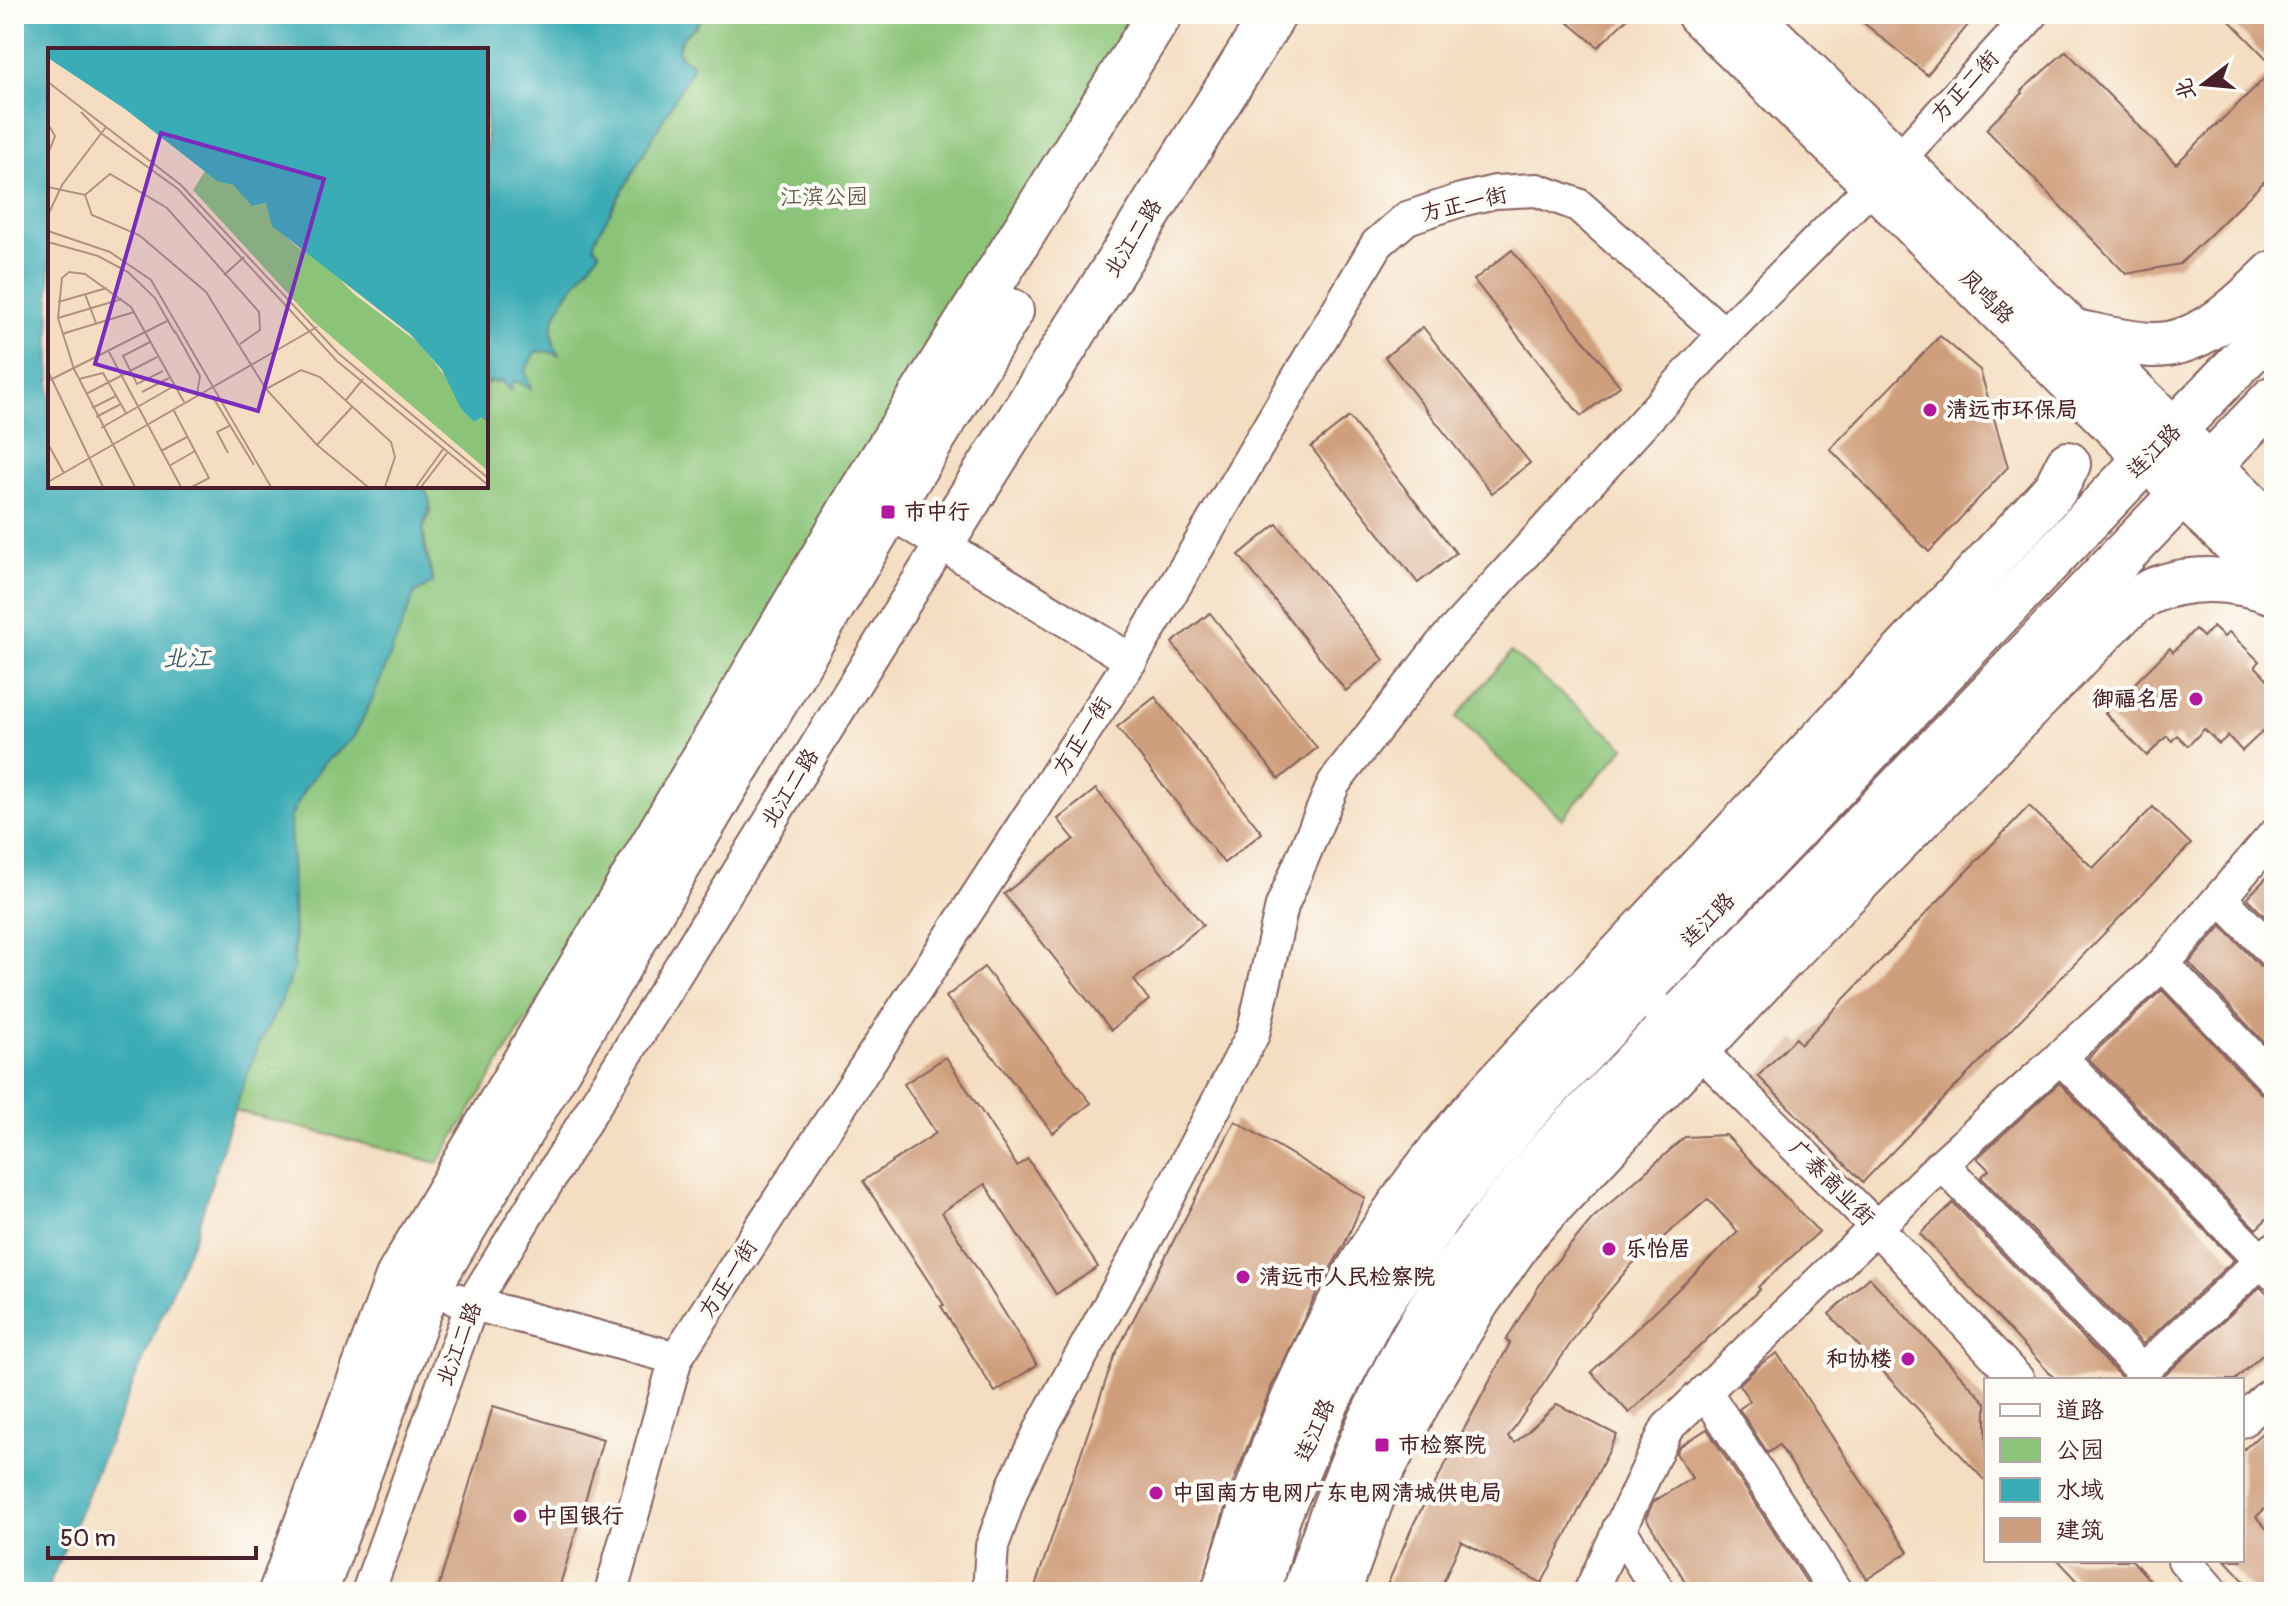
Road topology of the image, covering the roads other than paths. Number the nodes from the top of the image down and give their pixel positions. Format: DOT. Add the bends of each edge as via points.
graph roads {
  1 [pos="1160,14"];
  2 [pos="1192,14"];
  3 [pos="1274,14"];
  4 [pos="1699,14"];
  5 [pos="1748,14"];
  6 [pos="2032,14"];
  7 [pos="1887,172"];
  8 [pos="2274,273"];
  9 [pos="2274,327"];
  10 [pos="1724,334"];
  11 [pos="2059,344"];
  12 [pos="2274,398"];
  13 [pos="2161,444"];
  14 [pos="2068,464"];
  15 [pos="2196,480"];
  16 [pos="874,503"];
  17 [pos="2274,529"];
  18 [pos="941,544"];
  19 [pos="2045,565"];
  20 [pos="2274,580"];
  21 [pos="2274,592"];
  22 [pos="1131,660"];
  23 [pos="2274,835"];
  24 [pos="2220,898"];
  25 [pos="2274,953"];
  26 [pos="1787,954"];
  27 [pos="2163,964"];
  28 [pos="1707,989"];
  29 [pos="1640,991"];
  30 [pos="1685,1037"];
  31 [pos="2060,1057"];
  32 [pos="2274,1080"];
  33 [pos="1942,1164"];
  34 [pos="1876,1227"];
  35 [pos="2270,1261"];
  36 [pos="413,1282"];
  37 [pos="472,1304"];
  38 [pos="676,1358"];
  39 [pos="2016,1378"];
  40 [pos="1705,1391"];
  41 [pos="2274,1391"];
  42 [pos="2244,1419"];
  43 [pos="1619,1528"];
  44 [pos="2186,1562"];
  45 [pos="281,1592"];
  46 [pos="315,1592"];
  47 [pos="368,1592"];
  48 [pos="611,1592"];
  49 [pos="989,1592"];
  50 [pos="1224,1592"];
  51 [pos="1258,1592"];
  52 [pos="1305,1592"];
  53 [pos="1338,1592"];
  54 [pos="1590,1592"];
  55 [pos="1659,1592"];
  56 [pos="1836,1592"];
  57 [pos="2212,1592"];
  1 -- 16 [label="main road"];
  2 -- 16 [label="main road"];
  3 -- 18 [label="main road, 北江二路"];
  4 -- 7 [label="main road, 凤鸣路"];
  5 -- 7 [label="main road, 凤鸣路"];
  6 -- 7 [label="street, 方正二街"];
  7 -- 10 [label="street"];
  7 -- 11 [label="main road, 凤鸣路"];
  8 -- 11 [label="main road" via="2232,313 2190,337 2154,345"];
  9 -- 13 [label="main road, 连江路"];
  10 -- 22 [label="street, 方正一街" via="1578,205 1537,190 1495,192 1407,218 1364,263"];
  10 -- 49 [label="street" via="1441,645 1334,783 1282,906 1253,1034 1013,1487 992,1546"];
  11 -- 13 [label="main road, 凤鸣路"];
  11 -- 14 [label="main road"];
  12 -- 15 [label="main road"];
  13 -- 15 [label="main road, 凤鸣路"];
  13 -- 19 [label="main road, 连江路"];
  14 -- 19 [label="main road"];
  14 -- 50 [label="main road, 连江路" via="2040,506 1443,1146 1393,1214 1315,1354 1262,1473"];
  15 -- 17 [label="main road, 凤鸣路"];
  15 -- 20 [label="main road, 凤鸣路"];
  15 -- 28 [label="main road"];
  16 -- 18 [label="street"];
  16 -- 36 [label="main road"];
  18 -- 22 [label="street"];
  18 -- 37 [label="street, 北江二路"];
  19 -- 29 [label="main road, 连江路"];
  21 -- 26 [label="main road" via="2204,580 2148,594 2122,612"];
  22 -- 38 [label="street, 方正一街"];
  23 -- 24 [label="street"];
  24 -- 25 [label="street"];
  24 -- 27 [label="street"];
  26 -- 28 [label="main road"];
  26 -- 30 [label="main road"];
  27 -- 31 [label="street"];
  27 -- 32 [label="street"];
  28 -- 30 [label="main road"];
  29 -- 30 [label="street, 广泰商业街"];
  29 -- 51 [label="main road, 连江路" via="1511,1128 1440,1214 1372,1315 1325,1406 1278,1517"];
  30 -- 34 [label="street, 广泰商业街"];
  30 -- 52 [label="main road" via="1550,1151 1445,1285 1363,1437"];
  30 -- 53 [label="main road" via="1526,1232 1477,1302 1382,1470"];
  31 -- 33 [label="street"];
  31 -- 35 [label="street"];
  33 -- 34 [label="street"];
  33 -- 35 [label="street" via="2142,1371"];
  34 -- 39 [label="street, 广泰商业街"];
  34 -- 40 [label="street"];
  36 -- 37 [label="street"];
  36 -- 45 [label="main road"];
  36 -- 46 [label="main road"];
  37 -- 38 [label="street"];
  37 -- 47 [label="street, 北江二路"];
  38 -- 48 [label="street, 方正一街"];
  40 -- 43 [label="street" via="1667,1428"];
  40 -- 56 [label="street"];
  41 -- 42 [label="street"];
  43 -- 54 [label="street"];
  43 -- 55 [label="street"];
  44 -- 57 [label="street"];
}
